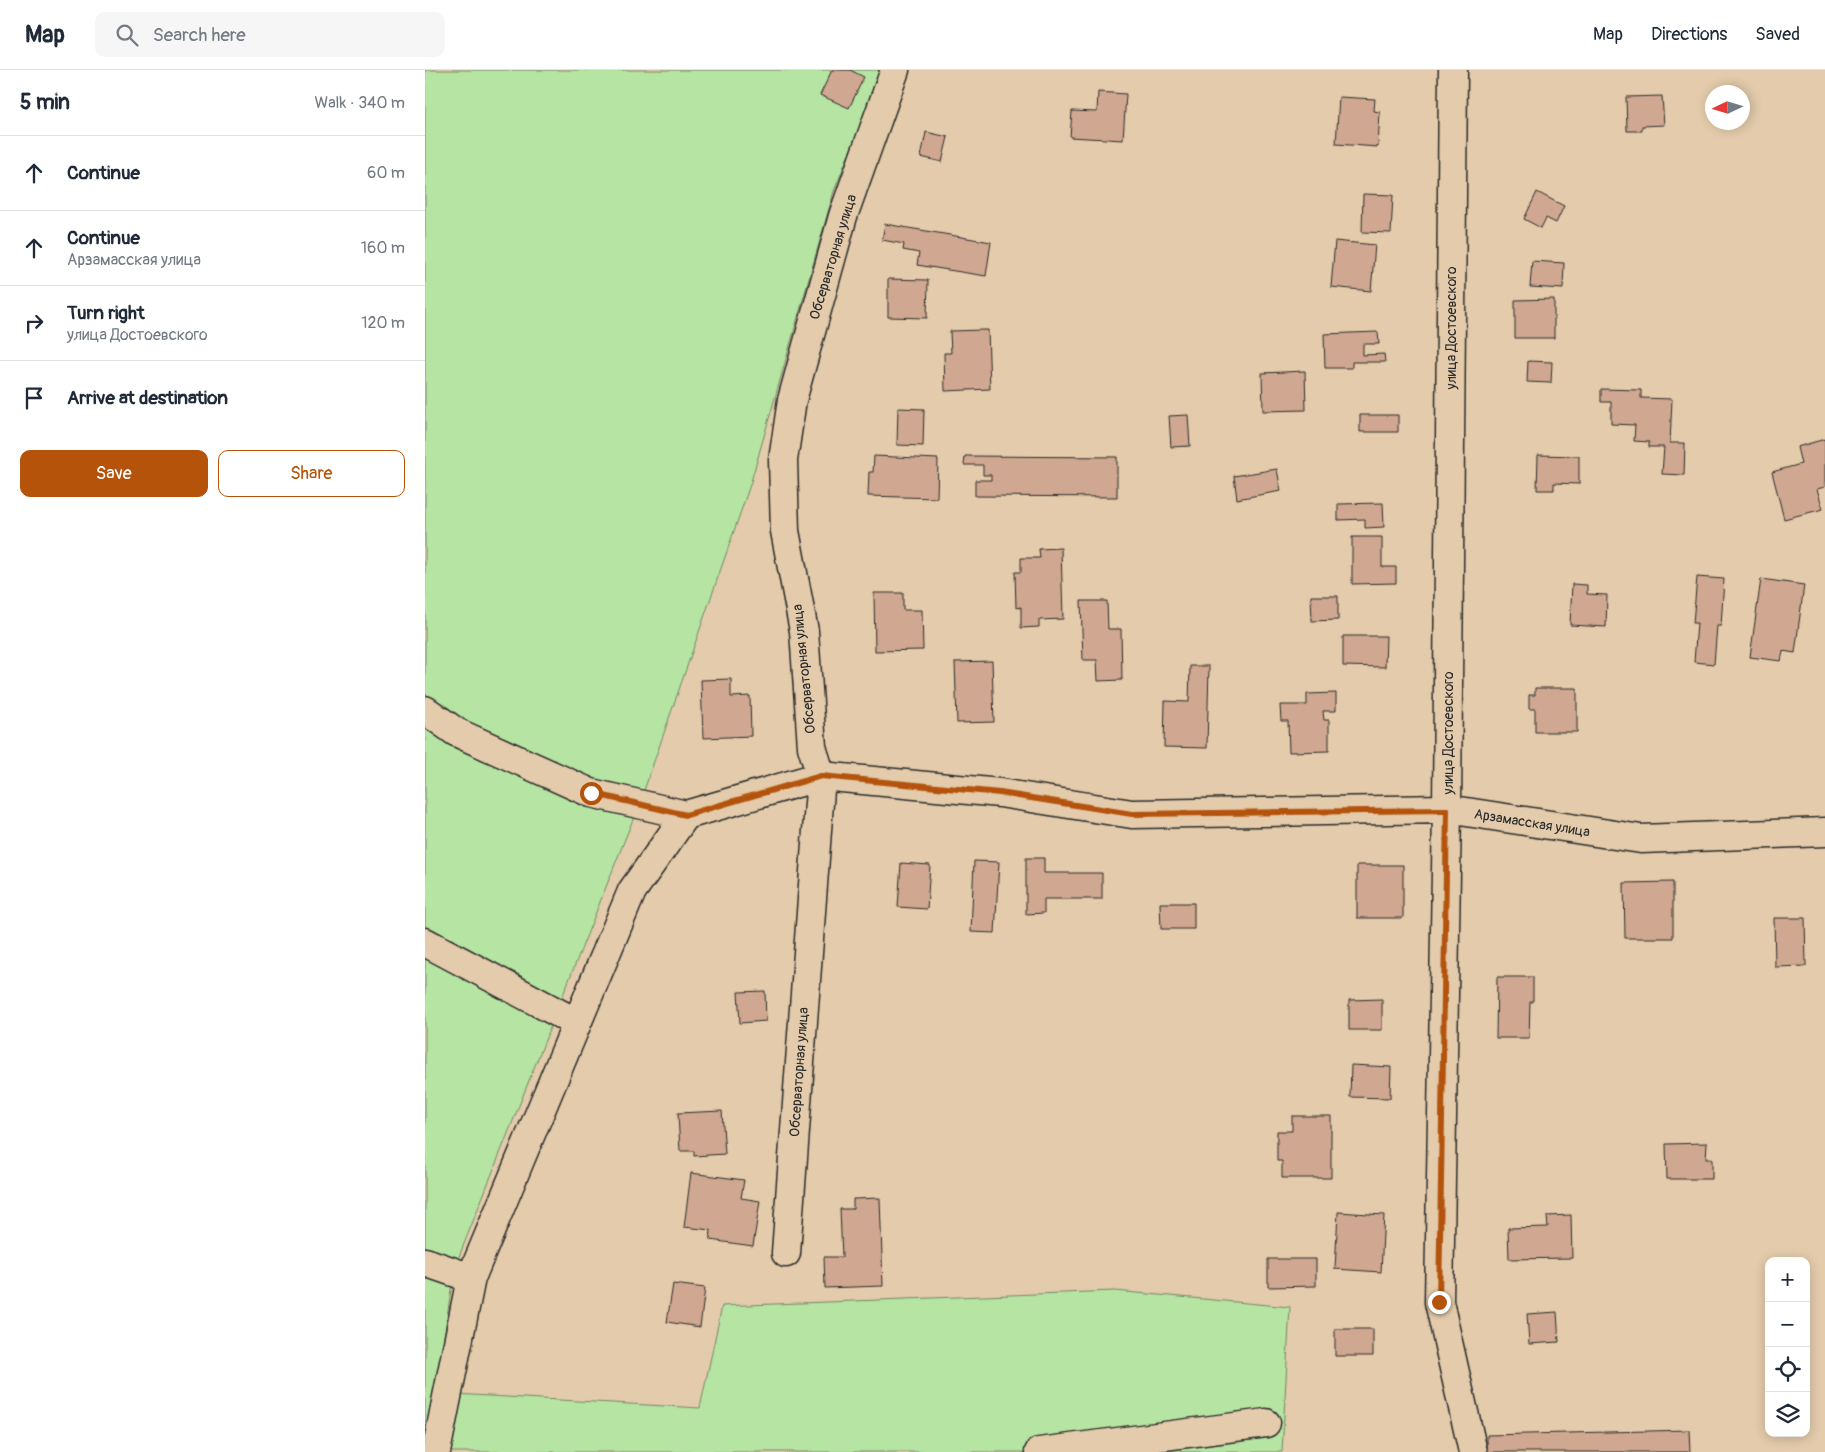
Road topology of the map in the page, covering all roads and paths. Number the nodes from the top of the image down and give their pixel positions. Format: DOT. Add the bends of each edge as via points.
graph roads {
  1 [pos="895,70"];
  2 [pos="1453,70"];
  3 [pos="425,710"];
  4 [pos="821,776"];
  5 [pos="1447,810"];
  6 [pos="686,815"];
  7 [pos="1825,832"];
  8 [pos="425,942"];
  9 [pos="577,1023"];
  10 [pos="786,1254"];
  11 [pos="425,1262"];
  12 [pos="471,1278"];
  13 [pos="1266,1423"];
  14 [pos="436,1452"];
  15 [pos="1039,1452"];
  16 [pos="1473,1452"];
  1 -- 4 [label="street, Обсерваторная улица" via="843,216 791,400 783,460 785,531 804,631 812,747"];
  2 -- 5 [label="street, улица Достоевского"];
  3 -- 6 [label="street" via="456,732 591,793"];
  4 -- 5 [label="street, Арзамасская улица" via="1000,793 1132,814"];
  4 -- 6 [label="street"];
  4 -- 10 [label="street, Обсерваторная улица"];
  5 -- 7 [label="street, Арзамасская улица" via="1641,839"];
  5 -- 16 [label="street, улица Достоевского" via="1439,1302"];
  6 -- 9 [label="street" via="632,891"];
  8 -- 9 [label="street"];
  9 -- 12 [label="street"];
  11 -- 12 [label="street"];
  12 -- 14 [label="street"];
  13 -- 15 [label="street"];
}
